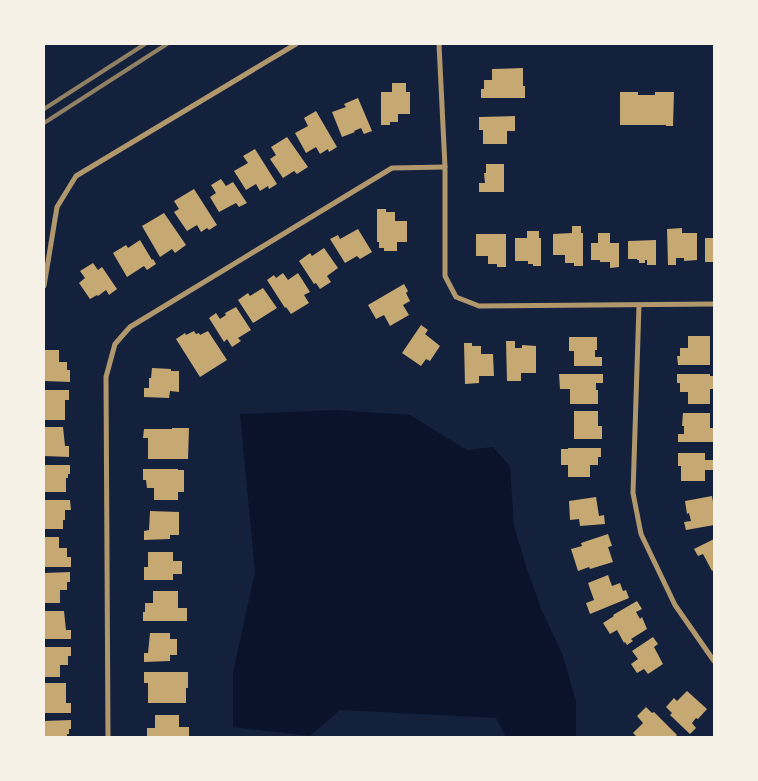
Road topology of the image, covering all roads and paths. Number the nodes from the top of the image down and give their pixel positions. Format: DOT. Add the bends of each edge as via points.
graph roads {
  1 [pos="296,44"];
  2 [pos="439,44"];
  3 [pos="446,167"];
  4 [pos="44,286"];
  5 [pos="714,304"];
  6 [pos="639,305"];
  7 [pos="714,661"];
  8 [pos="108,737"];
  1 -- 4 [label="street" via="76,176 57,207"];
  2 -- 3 [label="street"];
  3 -- 6 [label="street" via="445,276 456,296 479,306"];
  3 -- 8 [label="street" via="392,168 130,327 115,344 106,377"];
  5 -- 6 [label="street"];
  6 -- 7 [label="street" via="634,493 641,534 675,605"];
}
